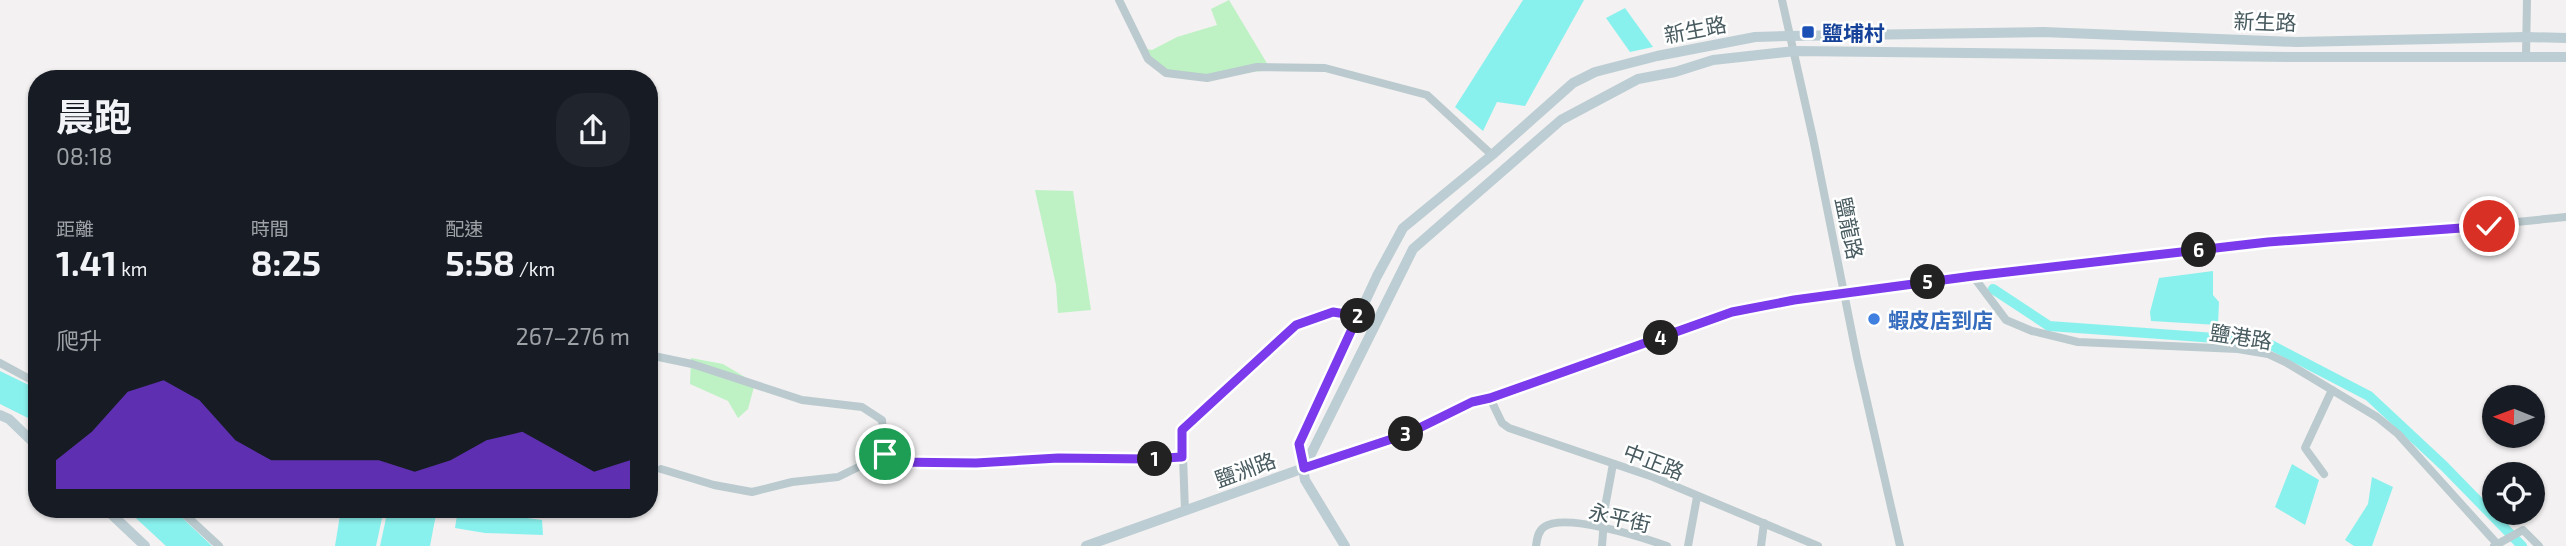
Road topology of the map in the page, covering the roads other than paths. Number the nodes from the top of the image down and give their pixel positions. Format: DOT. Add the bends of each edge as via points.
graph roads {
  1 [pos="1119,0"];
  2 [pos="1782,0"];
  3 [pos="2527,0"];
  4 [pos="1789,36"];
  5 [pos="2526,37"];
  6 [pos="2566,38"];
  7 [pos="1795,51"];
  8 [pos="2526,56"];
  9 [pos="2566,57"];
  10 [pos="1492,155"];
  11 [pos="2566,217"];
  12 [pos="1973,276"];
  13 [pos="1846,294"];
  14 [pos="1358,316"];
  15 [pos="658,357"];
  16 [pos="0,362"];
  17 [pos="28,378"];
  18 [pos="2332,390"];
  19 [pos="1490,398"];
  20 [pos="0,415"];
  21 [pos="28,437"];
  22 [pos="885,454"];
  23 [pos="1182,457"];
  24 [pos="1613,464"];
  25 [pos="1304,468"];
  26 [pos="661,470"];
  27 [pos="2324,474"];
  28 [pos="1697,497"];
  29 [pos="1185,511"];
  30 [pos="115,518"];
  31 [pos="189,518"];
  32 [pos="1764,523"];
  33 [pos="1603,526"];
  34 [pos="2497,545"];
  35 [pos="145,546"];
  36 [pos="219,546"];
  37 [pos="1086,546"];
  38 [pos="1345,546"];
  39 [pos="1536,546"];
  40 [pos="1602,546"];
  41 [pos="1667,546"];
  42 [pos="1688,546"];
  43 [pos="1761,546"];
  44 [pos="1818,546"];
  45 [pos="1900,546"];
  46 [pos="2539,546"];
  1 -- 10 [label="street" via="1148,59 1166,72 1207,78 1257,67 1325,68 1427,94"];
  2 -- 4 [label="street, 鹽龍路"];
  3 -- 5 [label="street"];
  4 -- 5 [label="street, 新生路" via="2043,32 2296,42"];
  4 -- 7 [label="street, 鹽龍路"];
  4 -- 10 [label="street, 新生路" via="1755,37 1595,72 1573,83"];
  5 -- 6 [label="street, 新生路"];
  5 -- 8 [label="street"];
  7 -- 8 [label="street, 新生路"];
  7 -- 13 [label="street, 鹽龍路"];
  7 -- 25 [label="street, 新生路" via="1713,60 1638,79 1560,120 1413,248"];
  8 -- 9 [label="street, 新生路"];
  10 -- 14 [label="street, 新生路" via="1403,228"];
  11 -- 12 [label="street, 鹽洲路" via="2268,242"];
  12 -- 13 [label="street, 鹽洲路"];
  12 -- 18 [label="street, 鹽港路" via="2006,320 2032,331 2078,342 2268,354"];
  13 -- 19 [label="street, 鹽洲路" via="1732,312"];
  13 -- 45 [label="street, 鹽龍路"];
  14 -- 23 [label="street" via="1333,312 1296,325 1182,430"];
  14 -- 25 [label="street, 新生路" via="1299,444"];
  15 -- 22 [label="street" via="803,400 862,407 882,421"];
  16 -- 17 [label="street"];
  18 -- 27 [label="street" via="2305,448"];
  18 -- 34 [label="street, 鹽港路" via="2398,434"];
  19 -- 24 [label="street, 中正路" via="1502,423 1510,428"];
  19 -- 25 [label="street, 鹽洲路" via="1407,434"];
  20 -- 21 [label="street"];
  22 -- 23 [label="street" via="893,462 976,463"];
  22 -- 26 [label="street" via="838,477 752,492"];
  23 -- 29 [label="street"];
  24 -- 28 [label="street, 中正路"];
  24 -- 33 [label="street"];
  25 -- 29 [label="street, 鹽洲路"];
  25 -- 38 [label="street, 新生路" via="1304,480"];
  28 -- 32 [label="street, 中正路"];
  28 -- 42 [label="street"];
  29 -- 37 [label="street, 鹽洲路"];
  30 -- 35 [label="street"];
  31 -- 36 [label="street"];
  32 -- 43 [label="street"];
  32 -- 44 [label="street, 中正路"];
  33 -- 39 [label="street, 永平街" via="1554,523 1538,534"];
  33 -- 40 [label="street"];
  33 -- 41 [label="street, 永平街"];
  34 -- 46 [label="street" via="2523,530"];
}
